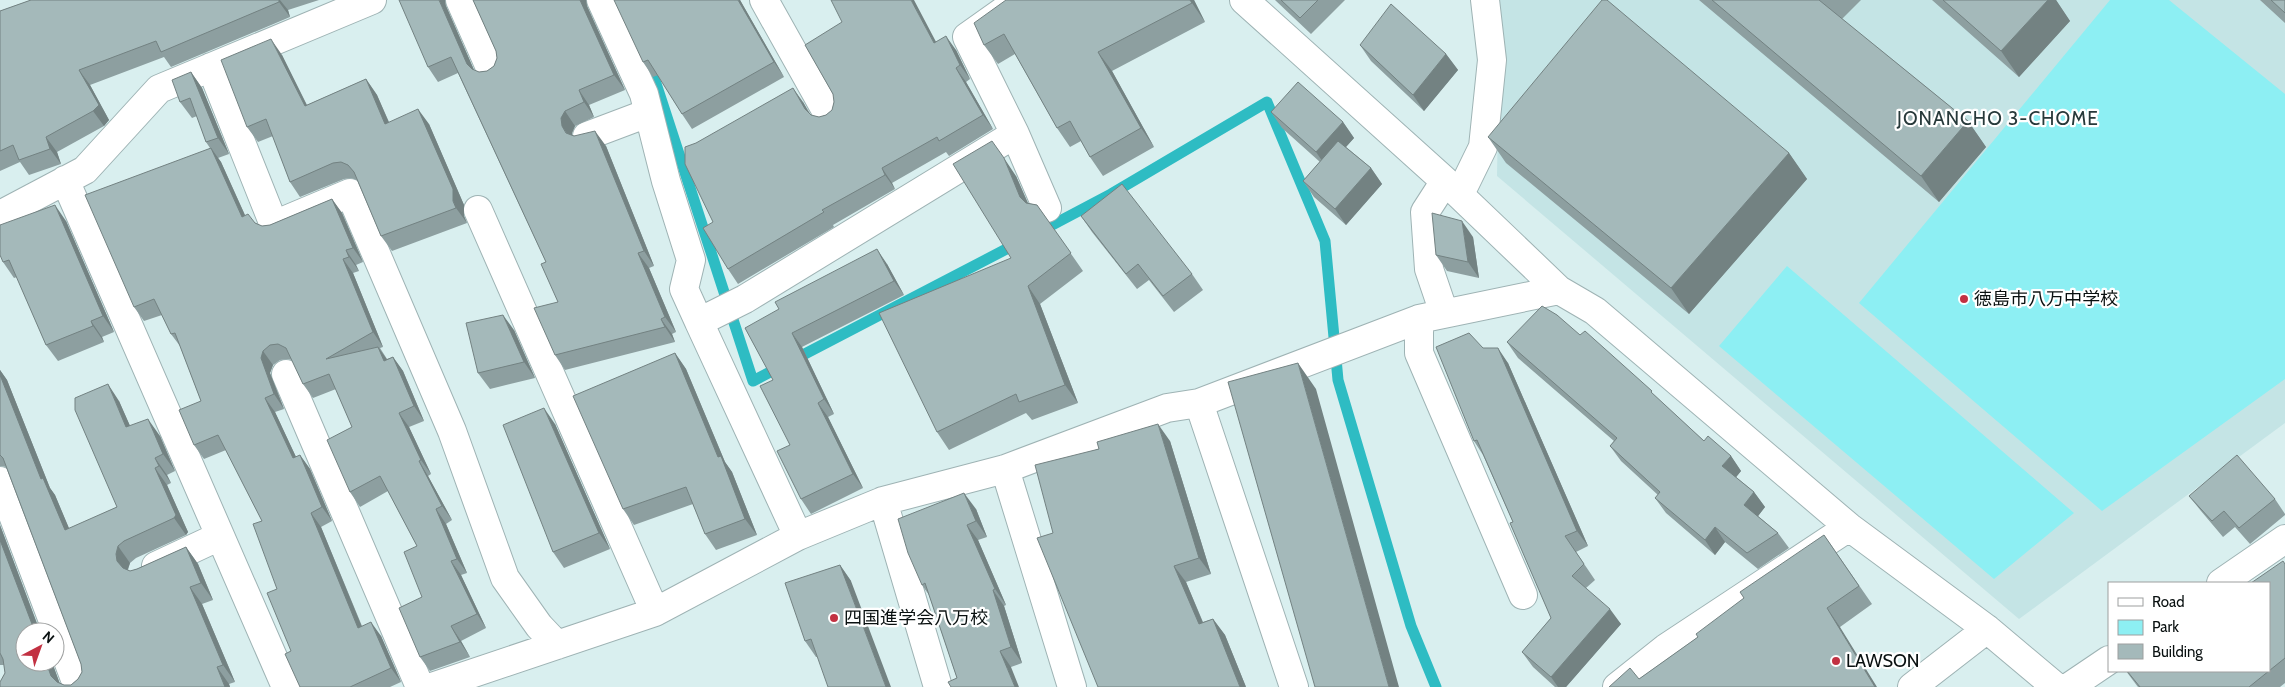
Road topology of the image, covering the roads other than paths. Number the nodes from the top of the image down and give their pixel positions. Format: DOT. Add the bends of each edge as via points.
graph roads {
  1 [pos="372,0"];
  2 [pos="460,0"];
  3 [pos="601,0"];
  4 [pos="764,0"];
  5 [pos="1019,0"];
  6 [pos="1244,0"];
  7 [pos="1485,0"];
  8 [pos="210,67"];
  9 [pos="492,72"];
  10 [pos="648,113"];
  11 [pos="829,116"];
  12 [pos="1015,134"];
  13 [pos="586,136"];
  14 [pos="65,180"];
  15 [pos="1452,188"];
  16 [pos="1047,208"];
  17 [pos="478,210"];
  18 [pos="0,215"];
  19 [pos="1559,290"];
  20 [pos="1431,316"];
  21 [pos="699,322"];
  22 [pos="286,374"];
  23 [pos="1199,404"];
  24 [pos="1005,469"];
  25 [pos="0,481"];
  26 [pos="883,501"];
  27 [pos="1850,527"];
  28 [pos="220,536"];
  29 [pos="798,536"];
  30 [pos="2285,540"];
  31 [pos="143,572"];
  32 [pos="2222,582"];
  33 [pos="1523,595"];
  34 [pos="655,612"];
  35 [pos="1987,629"];
  36 [pos="556,645"];
  37 [pos="2108,661"];
  38 [pos="78,687"];
  39 [pos="286,687"];
  40 [pos="420,687"];
  41 [pos="432,687"];
  42 [pos="938,687"];
  43 [pos="1072,687"];
  44 [pos="1294,687"];
  45 [pos="1617,687"];
  46 [pos="1912,687"];
  47 [pos="2056,687"];
  48 [pos="2070,687"];
  1 -- 8 [label="street"];
  2 -- 9 [label="street"];
  3 -- 10 [label="street" via="644,94"];
  4 -- 11 [label="street" via="800,86"];
  5 -- 12 [label="street" via="967,37"];
  6 -- 15 [label="street"];
  7 -- 15 [label="street" via="1492,60 1483,147"];
  8 -- 14 [label="street" via="159,89 85,170"];
  8 -- 36 [label="street" via="274,225 350,192 452,431 505,578"];
  10 -- 13 [label="street"];
  10 -- 21 [label="street" via="691,260 684,288"];
  12 -- 16 [label="street"];
  12 -- 21 [label="street" via="745,299"];
  14 -- 18 [label="street"];
  14 -- 28 [label="street"];
  15 -- 19 [label="street"];
  15 -- 20 [label="street" via="1425,212"];
  17 -- 34 [label="street"];
  19 -- 20 [label="street"];
  19 -- 27 [label="street" via="1595,310"];
  20 -- 23 [label="street"];
  20 -- 33 [label="street" via="1419,353"];
  21 -- 29 [label="street"];
  22 -- 40 [label="street"];
  23 -- 24 [label="street" via="1167,408"];
  23 -- 44 [label="street"];
  24 -- 26 [label="street"];
  24 -- 43 [label="street"];
  25 -- 38 [label="street"];
  26 -- 29 [label="street"];
  26 -- 42 [label="street"];
  27 -- 35 [label="street"];
  27 -- 45 [label="street" via="1666,648"];
  28 -- 31 [label="street"];
  28 -- 39 [label="street"];
  29 -- 34 [label="street"];
  30 -- 32 [label="street"];
  34 -- 36 [label="street"];
  35 -- 46 [label="street"];
  35 -- 47 [label="street"];
  36 -- 41 [label="street"];
  37 -- 48 [label="street"];
}
